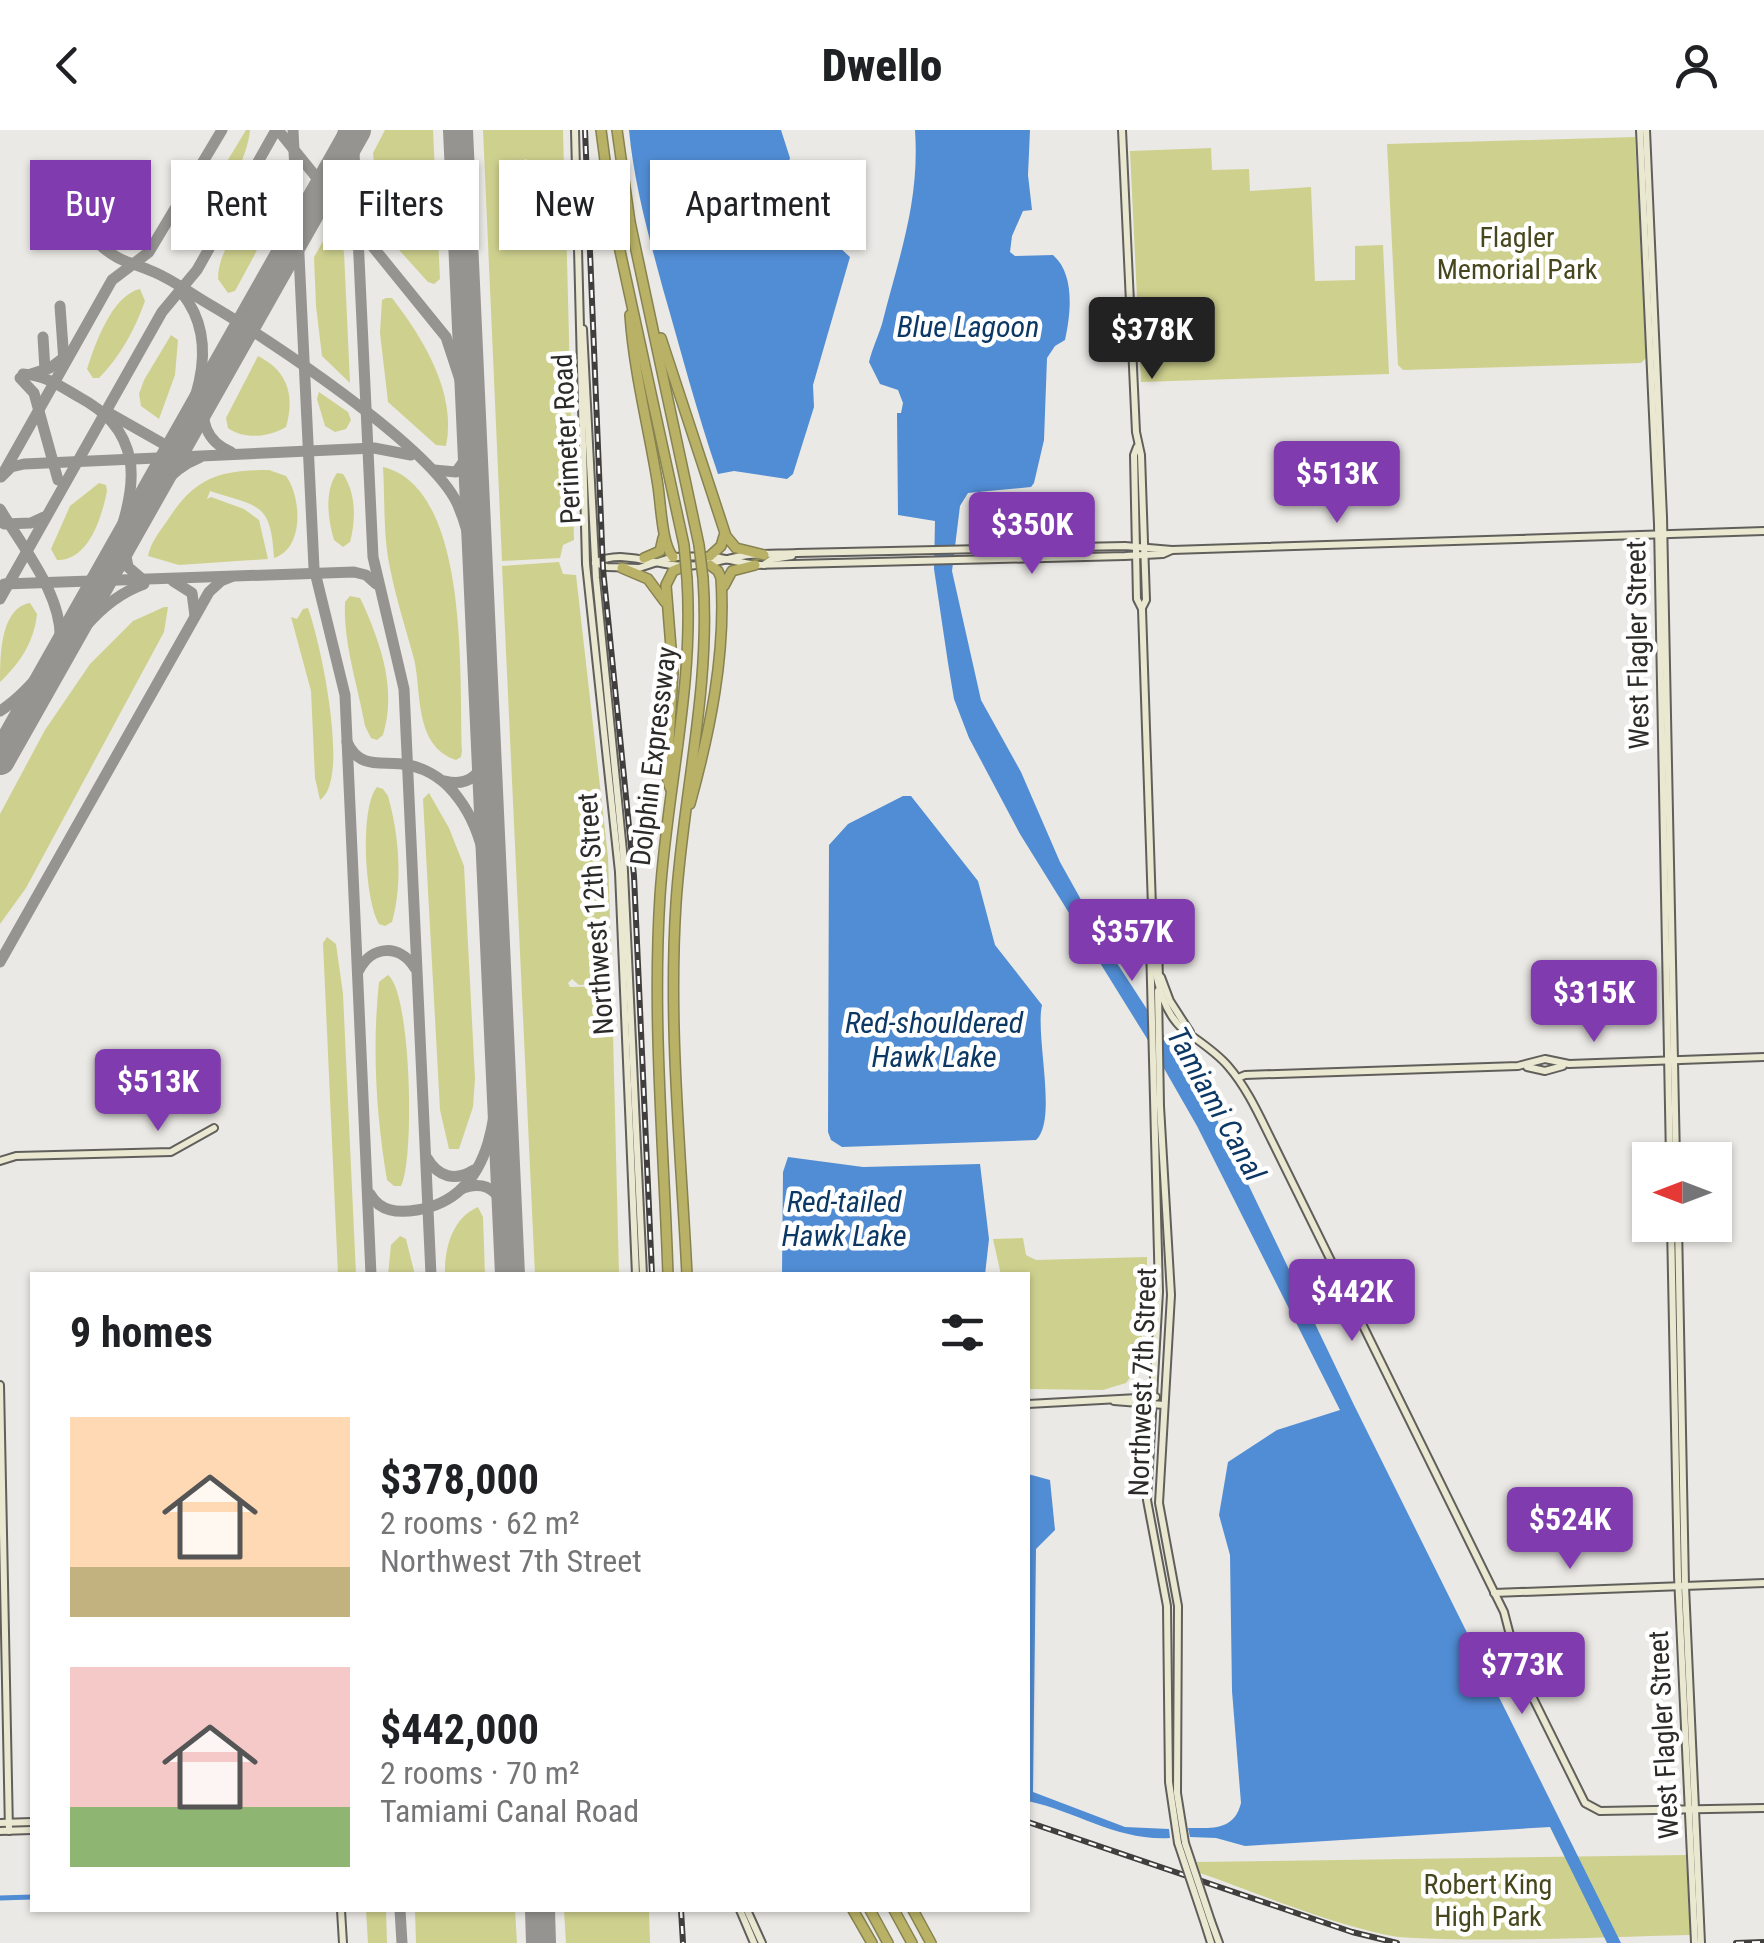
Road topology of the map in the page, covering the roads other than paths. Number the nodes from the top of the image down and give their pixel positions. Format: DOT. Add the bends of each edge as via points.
graph roads {
  1 [pos="575,130"];
  2 [pos="601,130"];
  3 [pos="617,130"];
  4 [pos="1122,130"];
  5 [pos="1643,131"];
  6 [pos="1646,187"];
  7 [pos="1646,275"];
  8 [pos="627,283"];
  9 [pos="1653,284"];
  10 [pos="647,298"];
  11 [pos="581,313"];
  12 [pos="1652,388"];
  13 [pos="1658,399"];
  14 [pos="1653,427"];
  15 [pos="1660,438"];
  16 [pos="665,530"];
  17 [pos="1764,531"];
  18 [pos="724,534"];
  19 [pos="1661,535"];
  20 [pos="1038,548"];
  21 [pos="1017,549"];
  22 [pos="1141,551"];
  23 [pos="586,552"];
  24 [pos="673,557"];
  25 [pos="644,558"];
  26 [pos="1019,559"];
  27 [pos="710,560"];
  28 [pos="731,560"];
  29 [pos="996,560"];
  30 [pos="658,561"];
  31 [pos="761,562"];
  32 [pos="622,563"];
  33 [pos="595,564"];
  34 [pos="686,565"];
  35 [pos="607,567"];
  36 [pos="596,578"];
  37 [pos="722,594"];
  38 [pos="668,609"];
  39 [pos="592,621"];
  40 [pos="671,791"];
  41 [pos="683,831"];
  42 [pos="1153,936"];
  43 [pos="1150,955"];
  44 [pos="1160,971"];
  45 [pos="1158,986"];
  46 [pos="1190,1033"];
  47 [pos="1764,1057"];
  48 [pos="1671,1061"];
  49 [pos="1238,1078"];
  50 [pos="214,1128"];
  51 [pos="1673,1142"];
  52 [pos="0,1161"];
  53 [pos="1674,1242"];
  54 [pos="639,1272"];
  55 [pos="639,1272"];
  56 [pos="668,1272"];
  57 [pos="687,1272"];
  58 [pos="0,1386"];
  59 [pos="1153,1401"];
  60 [pos="1164,1401"];
  61 [pos="1030,1404"];
  62 [pos="1764,1583"];
  63 [pos="1682,1586"];
  64 [pos="1494,1593"];
  65 [pos="4,1737"];
  66 [pos="8,1800"];
  67 [pos="1764,1808"];
  68 [pos="1692,1811"];
  69 [pos="30,1822"];
  70 [pos="4,1827"];
  71 [pos="30,1830"];
  72 [pos="1182,1843"];
  73 [pos="342,1912"];
  74 [pos="741,1912"];
  75 [pos="749,1912"];
  76 [pos="854,1912"];
  77 [pos="871,1912"];
  78 [pos="895,1912"];
  79 [pos="914,1912"];
  80 [pos="1208,1922"];
  81 [pos="343,1943"];
  82 [pos="754,1943"];
  83 [pos="762,1943"];
  84 [pos="869,1943"];
  85 [pos="888,1943"];
  86 [pos="912,1943"];
  87 [pos="931,1943"];
  88 [pos="1212,1943"];
  89 [pos="1219,1943"];
  90 [pos="1698,1943"];
  1 -- 11 [label="main road, Perimeter Road"];
  2 -- 8 [label="highway, Dolphin Expressway"];
  3 -- 10 [label="highway, Dolphin Expressway"];
  4 -- 22 [label="main road, Northwest 7th Street"];
  5 -- 6 [label="main road, West Flagler Street"];
  5 -- 6 [label="main road, West Flagler Street"];
  6 -- 7 [label="main road, West Flagler Street"];
  6 -- 9 [label="main road, West Flagler Street"];
  7 -- 9 [label="main road"];
  7 -- 12 [label="main road, West Flagler Street"];
  8 -- 16 [label="highway" via="633,361"];
  8 -- 40 [label="highway, Dolphin Expressway, bridge" via="687,579 687,684"];
  9 -- 13 [label="main road, West Flagler Street"];
  10 -- 18 [label="highway"];
  10 -- 41 [label="highway, Dolphin Expressway, bridge" via="703,578 703,684"];
  11 -- 23 [label="main road, Perimeter Road"];
  11 -- 33 [label="main road, Perimeter Road"];
  12 -- 13 [label="main road"];
  12 -- 14 [label="main road, West Flagler Street"];
  13 -- 15 [label="main road, West Flagler Street"];
  14 -- 15 [label="main road"];
  14 -- 19 [label="main road, West Flagler Street"];
  15 -- 19 [label="main road, West Flagler Street"];
  16 -- 24 [label="highway"];
  16 -- 25 [label="highway" via="660,551"];
  17 -- 19 [label="main road"];
  18 -- 27 [label="highway"];
  18 -- 31 [label="highway"];
  19 -- 22 [label="main road"];
  19 -- 48 [label="main road, West Flagler Street"];
  20 -- 21 [label="main road"];
  20 -- 22 [label="main road"];
  20 -- 26 [label="main road"];
  21 -- 29 [label="main road"];
  21 -- 31 [label="main road" via="797,553"];
  22 -- 26 [label="main road"];
  22 -- 42 [label="main road, Northwest 7th Street"];
  23 -- 33 [label="main road"];
  23 -- 39 [label="main road, Northwest 12th Street"];
  24 -- 27 [label="main road"];
  24 -- 30 [label="main road"];
  25 -- 30 [label="main road"];
  25 -- 32 [label="main road"];
  26 -- 29 [label="main road"];
  27 -- 28 [label="main road"];
  27 -- 34 [label="main road"];
  27 -- 37 [label="highway" via="720,572"];
  28 -- 31 [label="main road"];
  28 -- 31 [label="main road"];
  29 -- 31 [label="main road"];
  30 -- 32 [label="main road" via="644,567"];
  30 -- 34 [label="main road"];
  31 -- 37 [label="highway" via="732,572"];
  32 -- 33 [label="main road"];
  32 -- 35 [label="main road"];
  32 -- 38 [label="highway" via="652,582"];
  33 -- 35 [label="main road"];
  33 -- 36 [label="main road, Northwest 12th Street"];
  33 -- 39 [label="main road"];
  34 -- 38 [label="highway" via="667,579"];
  35 -- 36 [label="main road"];
  36 -- 55 [label="main road, Northwest 12th Street" via="623,850"];
  37 -- 41 [label="highway" via="712,714"];
  38 -- 40 [label="highway"];
  39 -- 54 [label="main road, Northwest 12th Street" via="619,872"];
  40 -- 56 [label="highway, Dolphin Expressway" via="657,973"];
  41 -- 57 [label="highway, Dolphin Expressway" via="674,988"];
  42 -- 43 [label="main road, Northwest 7th Street"];
  42 -- 44 [label="main road, Northwest 7th Street"];
  43 -- 45 [label="main road"];
  43 -- 59 [label="main road, Northwest 7th Street" via="1159,1292"];
  44 -- 45 [label="main road, Northwest 7th Street"];
  44 -- 46 [label="main road"];
  45 -- 46 [label="main road"];
  45 -- 60 [label="main road, Northwest 7th Street" via="1171,1295"];
  46 -- 49 [label="main road"];
  47 -- 48 [label="main road"];
  48 -- 49 [label="main road"];
  48 -- 51 [label="main road, West Flagler Street"];
  49 -- 64 [label="main road"];
  50 -- 52 [label="main road" via="171,1152"];
  53 -- 63 [label="main road, West Flagler Street"];
  58 -- 65 [label="main road"];
  59 -- 60 [label="main road"];
  59 -- 61 [label="main road"];
  59 -- 72 [label="main road, Northwest 7th Street" via="1148,1510 1167,1606 1169,1782"];
  60 -- 72 [label="main road, Northwest 7th Street" via="1159,1502 1179,1618"];
  62 -- 63 [label="main road"];
  63 -- 64 [label="main road"];
  63 -- 68 [label="main road, West Flagler Street"];
  64 -- 68 [label="main road" via="1510,1625 1519,1670 1583,1800 1592,1809"];
  65 -- 66 [label="main road"];
  66 -- 69 [label="main road" via="15,1815"];
  66 -- 70 [label="main road"];
  67 -- 68 [label="main road"];
  68 -- 90 [label="main road, West Flagler Street"];
  69 -- 70 [label="main road"];
  70 -- 71 [label="main road"];
  72 -- 80 [label="main road, Northwest 7th Street, bridge"];
  73 -- 81 [label="main road"];
  74 -- 82 [label="main road"];
  75 -- 83 [label="main road"];
  76 -- 84 [label="highway"];
  77 -- 85 [label="highway"];
  78 -- 86 [label="highway"];
  79 -- 87 [label="highway"];
  80 -- 88 [label="main road, Northwest 7th Street"];
  80 -- 89 [label="main road, Northwest 7th Street"];
}
